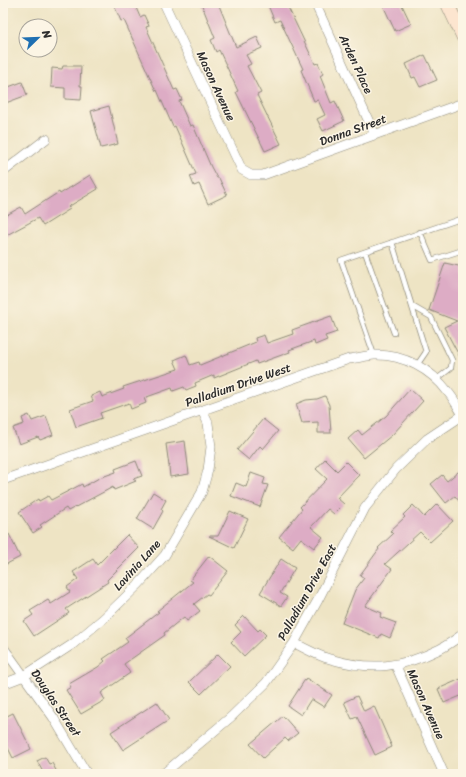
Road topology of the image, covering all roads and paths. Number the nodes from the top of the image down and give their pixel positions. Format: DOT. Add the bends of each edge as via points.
graph roads {
  1 [pos="164,3"];
  2 [pos="315,3"];
  3 [pos="448,3"];
  4 [pos="463,37"];
  5 [pos="463,103"];
  6 [pos="376,135"];
  7 [pos="46,139"];
  8 [pos="3,172"];
  9 [pos="251,175"];
  10 [pos="463,218"];
  11 [pos="420,232"];
  12 [pos="392,242"];
  13 [pos="463,250"];
  14 [pos="365,252"];
  15 [pos="412,306"];
  16 [pos="394,334"];
  17 [pos="374,355"];
  18 [pos="417,364"];
  19 [pos="437,379"];
  20 [pos="202,410"];
  21 [pos="463,415"];
  22 [pos="3,480"];
  23 [pos="463,634"];
  24 [pos="294,643"];
  25 [pos="3,647"];
  26 [pos="396,666"];
  27 [pos="24,676"];
  28 [pos="3,684"];
  29 [pos="87,774"];
  30 [pos="163,774"];
  31 [pos="444,774"];
  1 -- 9 [label="street, Mason Avenue" via="242,170"];
  2 -- 6 [label="street, Arden Place"];
  3 -- 4 [label="main road"];
  5 -- 6 [label="street, Donna Street"];
  6 -- 9 [label="street, Donna Street" via="262,175"];
  7 -- 8 [label="street"];
  10 -- 11 [label="lane"];
  11 -- 12 [label="lane"];
  11 -- 13 [label="lane" via="432,260"];
  12 -- 14 [label="lane"];
  12 -- 15 [label="lane"];
  14 -- 16 [label="lane"];
  14 -- 17 [label="lane" via="341,260"];
  15 -- 18 [label="lane" via="426,352"];
  15 -- 19 [label="lane" via="431,317 452,360 451,368"];
  17 -- 18 [label="street, Palladium Drive West" via="396,357"];
  17 -- 20 [label="street, Palladium Drive West" via="349,359"];
  18 -- 19 [label="street, Palladium Drive West"];
  19 -- 21 [label="street, Palladium Drive West"];
  20 -- 22 [label="street, Palladium Drive West"];
  20 -- 27 [label="street, Lavinia Lane" via="208,423 208,470 202,492 165,555 104,618 73,644"];
  21 -- 24 [label="street, Palladium Drive East" via="427,439 396,469 365,508"];
  23 -- 26 [label="street" via="441,649"];
  24 -- 26 [label="street" via="329,659 365,666"];
  24 -- 30 [label="street, Palladium Drive East" via="266,683 231,717"];
  25 -- 27 [label="street, Douglas Street"];
  26 -- 31 [label="street, Mason Avenue"];
  27 -- 28 [label="street, Lavinia Lane"];
  27 -- 29 [label="street, Douglas Street" via="53,717"];
}
